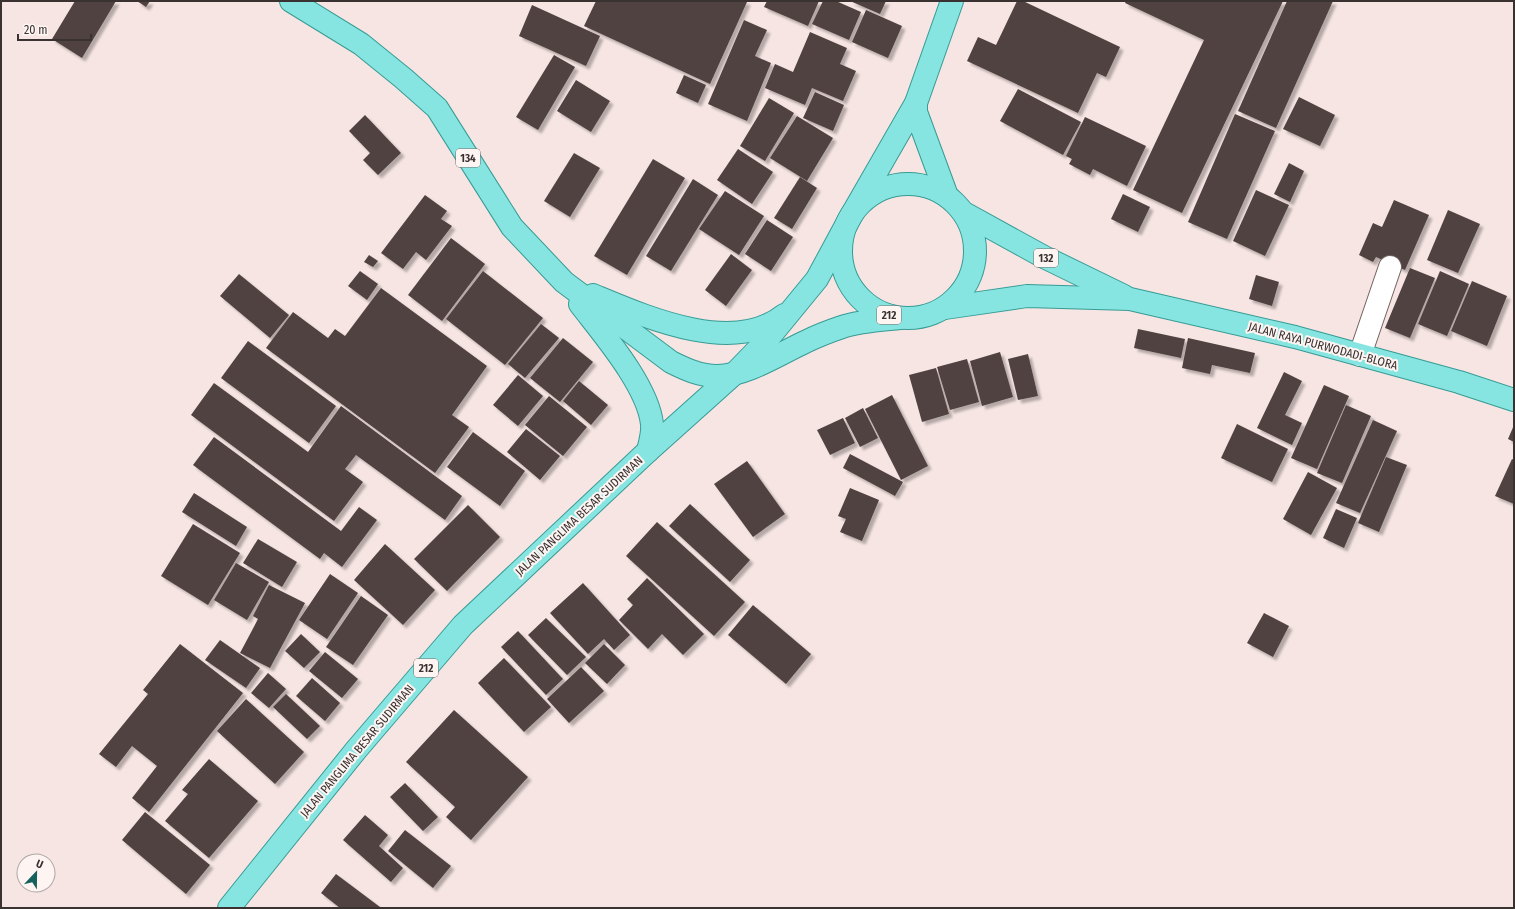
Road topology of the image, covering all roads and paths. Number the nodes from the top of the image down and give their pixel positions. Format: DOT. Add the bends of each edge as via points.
graph roads {
  1 [pos="291,1"];
  2 [pos="952,1"];
  3 [pos="916,103"];
  4 [pos="947,196"];
  5 [pos="964,213"];
  6 [pos="851,216"];
  7 [pos="1390,267"];
  8 [pos="564,282"];
  9 [pos="1130,299"];
  10 [pos="793,308"];
  11 [pos="945,308"];
  12 [pos="900,318"];
  13 [pos="1360,355"];
  14 [pos="735,373"];
  15 [pos="1514,400"];
  16 [pos="648,451"];
  17 [pos="229,908"];
  1 -- 8 [label="main road, 134" via="361,44 437,108 512,227"];
  2 -- 3 [label="main road, 212"];
  3 -- 4 [label="main road, 212" via="916,112"];
  3 -- 6 [label="main road, 212"];
  4 -- 5 [label="main road, 212"];
  4 -- 6 [label="main road, 212" via="927,187 906,184 884,188 865,199"];
  5 -- 9 [label="main road, JALAN RAYA PURWODADI-BLORA / 132" via="1044,257"];
  5 -- 11 [label="main road, 212" via="973,232 976,254 972,275 961,294"];
  6 -- 10 [label="main road, 212" via="817,279"];
  6 -- 12 [label="main road, 212" via="842,236 841,258 847,280 860,298 878,312"];
  7 -- 13 [label="street"];
  8 -- 10 [label="main road, 134" via="634,312 678,326 717,333 743,332 775,322"];
  8 -- 14 [label="main road, 134" via="670,362 688,371 703,374 718,376"];
  8 -- 16 [label="main road, 134" via="623,360 645,400 652,424"];
  9 -- 11 [label="main road, JALAN RAYA PURWODADI-BLORA" via="1027,296"];
  9 -- 13 [label="main road, JALAN RAYA PURWODADI-BLORA" via="1295,337"];
  10 -- 14 [label="main road, 212"];
  11 -- 12 [label="main road, 212" via="931,315"];
  12 -- 14 [label="main road, 212" via="844,326"];
  13 -- 15 [label="main road, JALAN RAYA PURWODADI-BLORA"];
  14 -- 16 [label="main road, 212"];
  16 -- 17 [label="main road, JALAN PANGLIMA BESAR SUDIRMAN / 212" via="463,625 356,750"];
}
